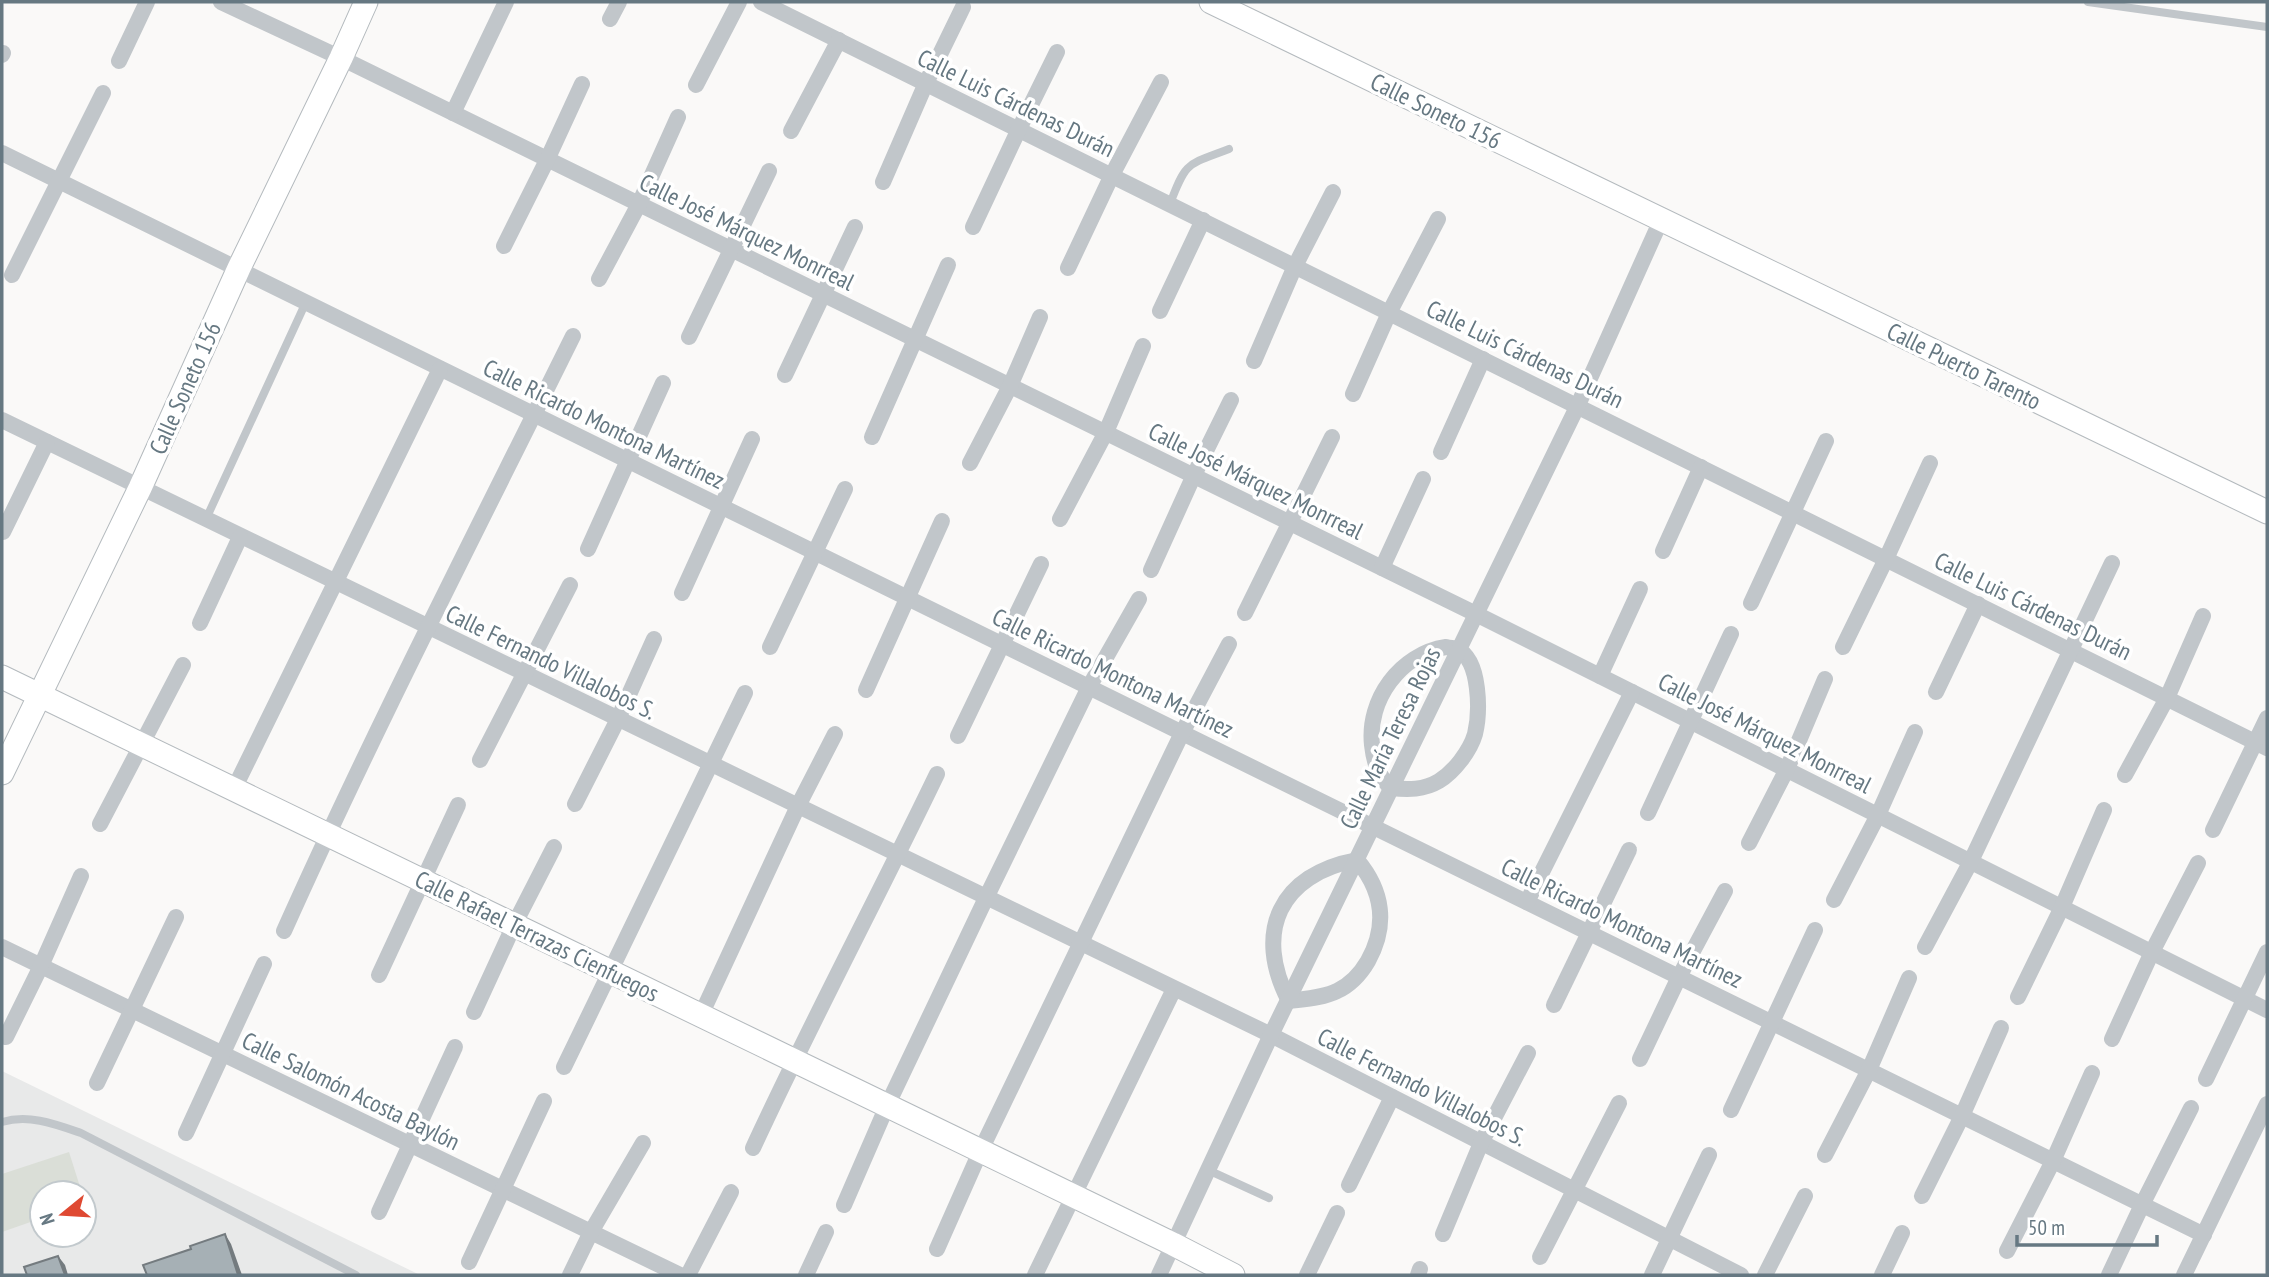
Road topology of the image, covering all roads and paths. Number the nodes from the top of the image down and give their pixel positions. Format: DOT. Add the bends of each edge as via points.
graph roads {
  1 [pos="147,2"];
  2 [pos="221,2"];
  3 [pos="366,2"];
  4 [pos="506,2"];
  5 [pos="619,2"];
  6 [pos="739,2"];
  7 [pos="761,2"];
  8 [pos="1211,2"];
  9 [pos="2088,2"];
  10 [pos="963,7"];
  11 [pos="610,19"];
  12 [pos="2267,27"];
  13 [pos="838,40"];
  14 [pos="1057,52"];
  15 [pos="341,58"];
  16 [pos="119,61"];
  17 [pos="1161,82"];
  18 [pos="926,83"];
  19 [pos="582,84"];
  20 [pos="696,85"];
  21 [pos="103,93"];
  22 [pos="453,113"];
  23 [pos="678,117"];
  24 [pos="1018,129"];
  25 [pos="791,131"];
  26 [pos="1229,149"];
  27 [pos="2,153"];
  28 [pos="547,160"];
  29 [pos="769,171"];
  30 [pos="1112,175"];
  31 [pos="57,181"];
  32 [pos="883,182"];
  33 [pos="1333,192"];
  34 [pos="639,204"];
  35 [pos="1170,204"];
  36 [pos="1438,219"];
  37 [pos="1203,220"];
  38 [pos="1661,220"];
  39 [pos="973,227"];
  40 [pos="855,228"];
  41 [pos="504,246"];
  42 [pos="730,248"];
  43 [pos="948,265"];
  44 [pos="1295,266"];
  45 [pos="239,268"];
  46 [pos="1068,268"];
  47 [pos="12,275"];
  48 [pos="599,278"];
  49 [pos="823,294"];
  50 [pos="306,302"];
  51 [pos="1160,311"];
  52 [pos="1389,313"];
  53 [pos="1040,317"];
  54 [pos="573,336"];
  55 [pos="689,337"];
  56 [pos="915,339"];
  57 [pos="1143,346"];
  58 [pos="1483,359"];
  59 [pos="1254,361"];
  60 [pos="440,369"];
  61 [pos="785,375"];
  62 [pos="663,383"];
  63 [pos="1010,386"];
  64 [pos="1353,394"];
  65 [pos="1230,400"];
  66 [pos="1578,405"];
  67 [pos="534,415"];
  68 [pos="2,420"];
  69 [pos="1106,432"];
  70 [pos="872,437"];
  71 [pos="1332,437"];
  72 [pos="752,439"];
  73 [pos="1826,441"];
  74 [pos="47,442"];
  75 [pos="1441,452"];
  76 [pos="628,461"];
  77 [pos="970,463"];
  78 [pos="1930,463"];
  79 [pos="1701,467"];
  80 [pos="1194,475"];
  81 [pos="1423,479"];
  82 [pos="140,488"];
  83 [pos="845,489"];
  84 [pos="720,506"];
  85 [pos="1793,512"];
  86 [pos="2267,512"];
  87 [pos="206,519"];
  88 [pos="1060,519"];
  89 [pos="942,521"];
  90 [pos="1289,522"];
  91 [pos="4,532"];
  92 [pos="240,537"];
  93 [pos="588,549"];
  94 [pos="1663,551"];
  95 [pos="815,553"];
  96 [pos="1886,559"];
  97 [pos="2112,563"];
  98 [pos="1041,564"];
  99 [pos="1382,568"];
  100 [pos="1152,570"];
  101 [pos="334,582"];
  102 [pos="570,585"];
  103 [pos="1640,589"];
  104 [pos="682,593"];
  105 [pos="907,598"];
  106 [pos="1139,599"];
  107 [pos="1751,603"];
  108 [pos="1978,604"];
  109 [pos="1245,613"];
  110 [pos="1476,614"];
  111 [pos="2203,616"];
  112 [pos="200,623"];
  113 [pos="427,627"];
  114 [pos="1731,634"];
  115 [pos="654,639"];
  116 [pos="1229,644"];
  117 [pos="1003,645"];
  118 [pos="1843,646"];
  119 [pos="769,647"];
  120 [pos="1459,649"];
  121 [pos="2071,650"];
  122 [pos="183,665"];
  123 [pos="525,674"];
  124 [pos="1600,676"];
  125 [pos="2,677"];
  126 [pos="1825,679"];
  127 [pos="1089,687"];
  128 [pos="866,690"];
  129 [pos="1632,692"];
  130 [pos="1936,692"];
  131 [pos="745,693"];
  132 [pos="38,694"];
  133 [pos="2167,698"];
  134 [pos="2267,718"];
  135 [pos="618,719"];
  136 [pos="1692,722"];
  137 [pos="1915,732"];
  138 [pos="1182,733"];
  139 [pos="835,734"];
  140 [pos="958,736"];
  141 [pos="142,744"];
  142 [pos="2261,745"];
  143 [pos="480,760"];
  144 [pos="711,764"];
  145 [pos="1787,769"];
  146 [pos="2,773"];
  147 [pos="937,774"];
  148 [pos="2125,775"];
  149 [pos="1391,788"];
  150 [pos="234,789"];
  151 [pos="575,804"];
  152 [pos="458,805"];
  153 [pos="797,806"];
  154 [pos="2104,810"];
  155 [pos="1648,813"];
  156 [pos="1878,815"];
  157 [pos="100,824"];
  158 [pos="1373,826"];
  159 [pos="2213,830"];
  160 [pos="327,834"];
  161 [pos="1749,842"];
  162 [pos="554,847"];
  163 [pos="1629,850"];
  164 [pos="898,855"];
  165 [pos="1357,860"];
  166 [pos="1971,861"];
  167 [pos="2198,863"];
  168 [pos="81,876"];
  169 [pos="422,880"];
  170 [pos="1725,891"];
  171 [pos="986,898"];
  172 [pos="1833,901"];
  173 [pos="1527,902"];
  174 [pos="2062,907"];
  175 [pos="176,917"];
  176 [pos="514,925"];
  177 [pos="1815,930"];
  178 [pos="284,931"];
  179 [pos="1588,933"];
  180 [pos="1081,945"];
  181 [pos="2,947"];
  182 [pos="1925,947"];
  183 [pos="2152,952"];
  184 [pos="2267,952"];
  185 [pos="264,964"];
  186 [pos="41,966"];
  187 [pos="610,972"];
  188 [pos="379,975"];
  189 [pos="1679,977"];
  190 [pos="1909,978"];
  191 [pos="1174,989"];
  192 [pos="2018,997"];
  193 [pos="2244,998"];
  194 [pos="1289,1001"];
  195 [pos="1554,1005"];
  196 [pos="132,1010"];
  197 [pos="2267,1010"];
  198 [pos="474,1012"];
  199 [pos="701,1015"];
  200 [pos="1772,1022"];
  201 [pos="2001,1028"];
  202 [pos="1271,1035"];
  203 [pos="6,1037"];
  204 [pos="2112,1039"];
  205 [pos="455,1047"];
  206 [pos="1528,1053"];
  207 [pos="222,1054"];
  208 [pos="1640,1059"];
  209 [pos="793,1060"];
  210 [pos="564,1067"];
  211 [pos="1868,1070"];
  212 [pos="2092,1073"];
  213 [pos="2206,1079"];
  214 [pos="97,1083"];
  215 [pos="1392,1097"];
  216 [pos="544,1101"];
  217 [pos="1619,1103"];
  218 [pos="2267,1104"];
  219 [pos="887,1106"];
  220 [pos="2191,1108"];
  221 [pos="1731,1110"];
  222 [pos="1962,1116"];
  223 [pos="2,1122"];
  224 [pos="186,1133"];
  225 [pos="643,1143"];
  226 [pos="1481,1143"];
  227 [pos="411,1146"];
  228 [pos="753,1148"];
  229 [pos="980,1152"];
  230 [pos="1709,1154"];
  231 [pos="1825,1155"];
  232 [pos="2053,1161"];
  233 [pos="1208,1169"];
  234 [pos="1349,1185"];
  235 [pos="504,1189"];
  236 [pos="1574,1190"];
  237 [pos="731,1192"];
  238 [pos="1072,1196"];
  239 [pos="1805,1196"];
  240 [pos="1922,1196"];
  241 [pos="1269,1198"];
  242 [pos="844,1205"];
  243 [pos="2142,1205"];
  244 [pos="379,1212"];
  245 [pos="1338,1213"];
  246 [pos="590,1232"];
  247 [pos="826,1232"];
  248 [pos="1902,1233"];
  249 [pos="1443,1234"];
  250 [pos="2204,1235"];
  251 [pos="1669,1239"];
  252 [pos="1173,1244"];
  253 [pos="937,1249"];
  254 [pos="2007,1251"];
  255 [pos="1540,1257"];
  256 [pos="469,1262"];
  257 [pos="356,1275"];
  258 [pos="570,1275"];
  259 [pos="680,1275"];
  260 [pos="688,1275"];
  261 [pos="806,1275"];
  262 [pos="1035,1275"];
  263 [pos="1159,1275"];
  264 [pos="1233,1275"];
  265 [pos="1307,1275"];
  266 [pos="1652,1275"];
  267 [pos="1741,1275"];
  268 [pos="1765,1275"];
  269 [pos="1882,1275"];
  270 [pos="2109,1275"];
  271 [pos="2184,1275"];
  1 -- 16 [label="street"];
  2 -- 15 [label="street, Calle José Márquez Monrreal"];
  3 -- 15 [label="street, Calle Soneto 156"];
  4 -- 22 [label="street"];
  5 -- 11 [label="street"];
  6 -- 20 [label="street"];
  7 -- 13 [label="street, Calle Luis Cárdenas Durán"];
  8 -- 38 [label="street, Calle Soneto 156"];
  9 -- 12 [label="lane"];
  10 -- 18 [label="street"];
  13 -- 18 [label="street, Calle Luis Cárdenas Durán"];
  13 -- 25 [label="street"];
  14 -- 24 [label="street"];
  15 -- 22 [label="street, Calle José Márquez Monrreal"];
  15 -- 45 [label="street, Calle Soneto 156"];
  17 -- 30 [label="street"];
  18 -- 24 [label="street, Calle Luis Cárdenas Durán"];
  18 -- 32 [label="street"];
  19 -- 28 [label="street"];
  21 -- 31 [label="street"];
  22 -- 28 [label="street, Calle José Márquez Monrreal"];
  23 -- 34 [label="street"];
  24 -- 30 [label="street, Calle Luis Cárdenas Durán"];
  24 -- 39 [label="street"];
  26 -- 35 [label="lane" via="1186,168"];
  27 -- 31 [label="street, Calle Ricardo Montona Martínez"];
  28 -- 34 [label="street, Calle José Márquez Monrreal"];
  28 -- 41 [label="street"];
  29 -- 42 [label="street"];
  30 -- 35 [label="street, Calle Luis Cárdenas Durán"];
  30 -- 46 [label="street"];
  31 -- 45 [label="street, Calle Ricardo Montona Martínez"];
  31 -- 47 [label="street"];
  33 -- 44 [label="street"];
  34 -- 42 [label="street, Calle José Márquez Monrreal"];
  34 -- 48 [label="street"];
  35 -- 37 [label="street, Calle Luis Cárdenas Durán"];
  36 -- 52 [label="street"];
  37 -- 44 [label="street, Calle Luis Cárdenas Durán"];
  37 -- 51 [label="street"];
  38 -- 66 [label="street, Calle María Teresa Rojas"];
  38 -- 86 [label="street, Calle Puerto Tarento"];
  40 -- 49 [label="street"];
  42 -- 49 [label="street, Calle José Márquez Monrreal"];
  42 -- 55 [label="street"];
  43 -- 56 [label="street"];
  44 -- 52 [label="street, Calle Luis Cárdenas Durán"];
  44 -- 59 [label="street"];
  45 -- 50 [label="street, Calle Ricardo Montona Martínez"];
  45 -- 82 [label="street, Calle Soneto 156"];
  49 -- 56 [label="street, Calle José Márquez Monrreal"];
  49 -- 61 [label="street"];
  50 -- 60 [label="street, Calle Ricardo Montona Martínez"];
  50 -- 87 [label="lane"];
  52 -- 58 [label="street, Calle Luis Cárdenas Durán"];
  52 -- 64 [label="street"];
  53 -- 63 [label="street"];
  54 -- 67 [label="street"];
  56 -- 63 [label="street, Calle José Márquez Monrreal"];
  56 -- 70 [label="street"];
  57 -- 69 [label="street"];
  58 -- 66 [label="street, Calle Luis Cárdenas Durán"];
  58 -- 75 [label="street"];
  60 -- 67 [label="street, Calle Ricardo Montona Martínez"];
  60 -- 101 [label="street"];
  62 -- 76 [label="street"];
  63 -- 69 [label="street, Calle José Márquez Monrreal"];
  63 -- 77 [label="street"];
  65 -- 80 [label="street"];
  66 -- 79 [label="street, Calle Luis Cárdenas Durán"];
  66 -- 110 [label="street, Calle María Teresa Rojas"];
  67 -- 76 [label="street, Calle Ricardo Montona Martínez"];
  67 -- 113 [label="street"];
  68 -- 74 [label="street, Calle Fernando Villalobos S."];
  69 -- 80 [label="street, Calle José Márquez Monrreal"];
  69 -- 88 [label="street"];
  71 -- 90 [label="street"];
  72 -- 84 [label="street"];
  73 -- 85 [label="street"];
  74 -- 82 [label="street, Calle Fernando Villalobos S."];
  74 -- 91 [label="street"];
  76 -- 84 [label="street, Calle Ricardo Montona Martínez"];
  76 -- 93 [label="street"];
  78 -- 96 [label="street"];
  79 -- 85 [label="street, Calle Luis Cárdenas Durán"];
  79 -- 94 [label="street"];
  80 -- 90 [label="street, Calle José Márquez Monrreal"];
  80 -- 100 [label="street"];
  81 -- 99 [label="street"];
  82 -- 87 [label="street, Calle Fernando Villalobos S."];
  82 -- 132 [label="street, Calle Soneto 156"];
  83 -- 95 [label="street"];
  84 -- 95 [label="street, Calle Ricardo Montona Martínez"];
  84 -- 104 [label="street"];
  85 -- 96 [label="street, Calle Luis Cárdenas Durán"];
  85 -- 107 [label="street"];
  87 -- 92 [label="street, Calle Fernando Villalobos S."];
  89 -- 105 [label="street"];
  90 -- 99 [label="street, Calle José Márquez Monrreal"];
  90 -- 109 [label="street"];
  92 -- 101 [label="street, Calle Fernando Villalobos S."];
  92 -- 112 [label="street"];
  95 -- 105 [label="street, Calle Ricardo Montona Martínez"];
  95 -- 119 [label="street"];
  96 -- 108 [label="street, Calle Luis Cárdenas Durán"];
  96 -- 118 [label="street"];
  97 -- 121 [label="street"];
  98 -- 117 [label="street"];
  99 -- 110 [label="street, Calle José Márquez Monrreal"];
  101 -- 113 [label="street, Calle Fernando Villalobos S."];
  101 -- 150 [label="street"];
  102 -- 123 [label="street"];
  103 -- 124 [label="street"];
  105 -- 117 [label="street, Calle Ricardo Montona Martínez"];
  105 -- 128 [label="street"];
  106 -- 127 [label="street"];
  108 -- 121 [label="street, Calle Luis Cárdenas Durán"];
  108 -- 130 [label="street"];
  110 -- 120 [label="street, Calle María Teresa Rojas"];
  110 -- 124 [label="street, Calle José Márquez Monrreal"];
  111 -- 133 [label="street"];
  113 -- 123 [label="street, Calle Fernando Villalobos S."];
  113 -- 160 [label="street"];
  114 -- 136 [label="street"];
  115 -- 135 [label="street"];
  116 -- 138 [label="street"];
  117 -- 127 [label="street, Calle Ricardo Montona Martínez"];
  117 -- 140 [label="street"];
  120 -- 149 [label="street, Calle María Teresa Rojas"];
  120 -- 149 [label="street" via="1440,648 1420,656 1395,676 1377,702 1371,728 1373,753 1381,779"];
  120 -- 149 [label="street" via="1470,662 1479,703 1470,746 1440,780 1418,789"];
  121 -- 133 [label="street, Calle Luis Cárdenas Durán"];
  121 -- 166 [label="street"];
  122 -- 141 [label="street"];
  123 -- 135 [label="street, Calle Fernando Villalobos S."];
  123 -- 143 [label="street"];
  124 -- 129 [label="street, Calle José Márquez Monrreal"];
  125 -- 132 [label="street, Calle Rafael Terrazas Cienfuegos"];
  126 -- 145 [label="street"];
  127 -- 138 [label="street, Calle Ricardo Montona Martínez"];
  127 -- 171 [label="street"];
  129 -- 136 [label="street, Calle José Márquez Monrreal"];
  129 -- 173 [label="street"];
  131 -- 144 [label="street"];
  132 -- 141 [label="street, Calle Rafael Terrazas Cienfuegos"];
  132 -- 146 [label="street, Calle Soneto 156"];
  133 -- 142 [label="street, Calle Luis Cárdenas Durán"];
  133 -- 148 [label="street"];
  134 -- 142 [label="street"];
  135 -- 144 [label="street, Calle Fernando Villalobos S."];
  135 -- 151 [label="street"];
  136 -- 145 [label="street, Calle José Márquez Monrreal"];
  136 -- 155 [label="street"];
  137 -- 156 [label="street"];
  138 -- 158 [label="street, Calle Ricardo Montona Martínez"];
  138 -- 180 [label="street"];
  139 -- 153 [label="street"];
  141 -- 150 [label="street, Calle Rafael Terrazas Cienfuegos"];
  141 -- 157 [label="street"];
  142 -- 159 [label="street"];
  144 -- 153 [label="street, Calle Fernando Villalobos S."];
  144 -- 187 [label="street"];
  145 -- 156 [label="street, Calle José Márquez Monrreal"];
  145 -- 161 [label="street"];
  147 -- 164 [label="street"];
  149 -- 158 [label="street, Calle María Teresa Rojas"];
  150 -- 160 [label="street, Calle Rafael Terrazas Cienfuegos"];
  152 -- 169 [label="street"];
  153 -- 164 [label="street, Calle Fernando Villalobos S."];
  153 -- 199 [label="street"];
  154 -- 174 [label="street"];
  156 -- 166 [label="street, Calle José Márquez Monrreal"];
  156 -- 172 [label="street"];
  158 -- 165 [label="street, Calle María Teresa Rojas"];
  158 -- 173 [label="street, Calle Ricardo Montona Martínez"];
  160 -- 169 [label="street, Calle Rafael Terrazas Cienfuegos"];
  160 -- 178 [label="street"];
  162 -- 176 [label="street"];
  163 -- 179 [label="street"];
  164 -- 171 [label="street, Calle Fernando Villalobos S."];
  164 -- 209 [label="street"];
  165 -- 194 [label="street, Calle María Teresa Rojas"];
  165 -- 194 [label="street" via="1313,874 1283,906 1272,935 1272,951"];
  165 -- 194 [label="street" via="1379,902 1380,935 1374,950 1354,980 1338,991"];
  166 -- 174 [label="street, Calle José Márquez Monrreal"];
  166 -- 182 [label="street"];
  167 -- 183 [label="street"];
  168 -- 186 [label="street"];
  169 -- 176 [label="street, Calle Rafael Terrazas Cienfuegos"];
  169 -- 188 [label="street"];
  170 -- 189 [label="street"];
  171 -- 180 [label="street, Calle Fernando Villalobos S."];
  171 -- 219 [label="street"];
  173 -- 179 [label="street, Calle Ricardo Montona Martínez"];
  174 -- 183 [label="street, Calle José Márquez Monrreal"];
  174 -- 192 [label="street"];
  175 -- 196 [label="street"];
  176 -- 187 [label="street, Calle Rafael Terrazas Cienfuegos"];
  176 -- 198 [label="street"];
  177 -- 200 [label="street"];
  179 -- 189 [label="street, Calle Ricardo Montona Martínez"];
  179 -- 195 [label="street"];
  180 -- 191 [label="street, Calle Fernando Villalobos S."];
  180 -- 229 [label="street"];
  181 -- 186 [label="street, Calle Salomón Acosta Baylón"];
  183 -- 193 [label="street, Calle José Márquez Monrreal"];
  183 -- 204 [label="street"];
  184 -- 193 [label="street"];
  185 -- 207 [label="street"];
  186 -- 196 [label="street, Calle Salomón Acosta Baylón"];
  186 -- 203 [label="street"];
  187 -- 199 [label="street, Calle Rafael Terrazas Cienfuegos"];
  187 -- 210 [label="street"];
  189 -- 200 [label="street, Calle Ricardo Montona Martínez"];
  189 -- 208 [label="street"];
  190 -- 211 [label="street"];
  191 -- 202 [label="street, Calle Fernando Villalobos S."];
  191 -- 238 [label="street"];
  193 -- 197 [label="street, Calle José Márquez Monrreal"];
  193 -- 213 [label="street"];
  194 -- 202 [label="street, Calle María Teresa Rojas"];
  196 -- 207 [label="street, Calle Salomón Acosta Baylón"];
  196 -- 214 [label="street"];
  199 -- 209 [label="street, Calle Rafael Terrazas Cienfuegos"];
  200 -- 211 [label="street, Calle Ricardo Montona Martínez"];
  200 -- 221 [label="street"];
  201 -- 222 [label="street"];
  202 -- 215 [label="street, Calle Fernando Villalobos S."];
  202 -- 233 [label="street, Calle María Teresa Rojas"];
  205 -- 227 [label="street"];
  206 -- 226 [label="street"];
  207 -- 224 [label="street"];
  207 -- 227 [label="street, Calle Salomón Acosta Baylón"];
  209 -- 219 [label="street, Calle Rafael Terrazas Cienfuegos"];
  209 -- 228 [label="street"];
  211 -- 222 [label="street, Calle Ricardo Montona Martínez"];
  211 -- 231 [label="street"];
  212 -- 232 [label="street"];
  215 -- 226 [label="street, Calle Fernando Villalobos S."];
  215 -- 234 [label="street"];
  216 -- 235 [label="street"];
  217 -- 236 [label="street"];
  218 -- 250 [label="street"];
  219 -- 229 [label="street, Calle Rafael Terrazas Cienfuegos"];
  219 -- 242 [label="street"];
  220 -- 243 [label="street"];
  222 -- 232 [label="street, Calle Ricardo Montona Martínez"];
  222 -- 240 [label="street"];
  223 -- 257 [label="lane" via="47,1121 81,1133"];
  225 -- 246 [label="street"];
  226 -- 236 [label="street, Calle Fernando Villalobos S."];
  226 -- 249 [label="street"];
  227 -- 235 [label="street, Calle Salomón Acosta Baylón"];
  227 -- 244 [label="street"];
  229 -- 238 [label="street, Calle Rafael Terrazas Cienfuegos"];
  229 -- 253 [label="street"];
  230 -- 251 [label="street"];
  232 -- 243 [label="street, Calle Ricardo Montona Martínez"];
  232 -- 254 [label="street"];
  233 -- 241 [label="lane"];
  233 -- 252 [label="street, Calle María Teresa Rojas"];
  235 -- 246 [label="street, Calle Salomón Acosta Baylón"];
  235 -- 256 [label="street"];
  236 -- 251 [label="street, Calle Fernando Villalobos S."];
  236 -- 255 [label="street"];
  237 -- 260 [label="street"];
  238 -- 252 [label="street, Calle Rafael Terrazas Cienfuegos"];
  238 -- 262 [label="street"];
  239 -- 268 [label="street"];
  243 -- 250 [label="street, Calle Ricardo Montona Martínez"];
  243 -- 270 [label="street"];
  245 -- 265 [label="street"];
  246 -- 258 [label="street"];
  246 -- 259 [label="street, Calle Salomón Acosta Baylón"];
  247 -- 261 [label="street"];
  248 -- 269 [label="street"];
  250 -- 271 [label="street"];
  251 -- 266 [label="street"];
  251 -- 267 [label="street, Calle Fernando Villalobos S."];
  252 -- 263 [label="street, Calle María Teresa Rojas"];
  252 -- 264 [label="street, Calle Rafael Terrazas Cienfuegos"];
}
